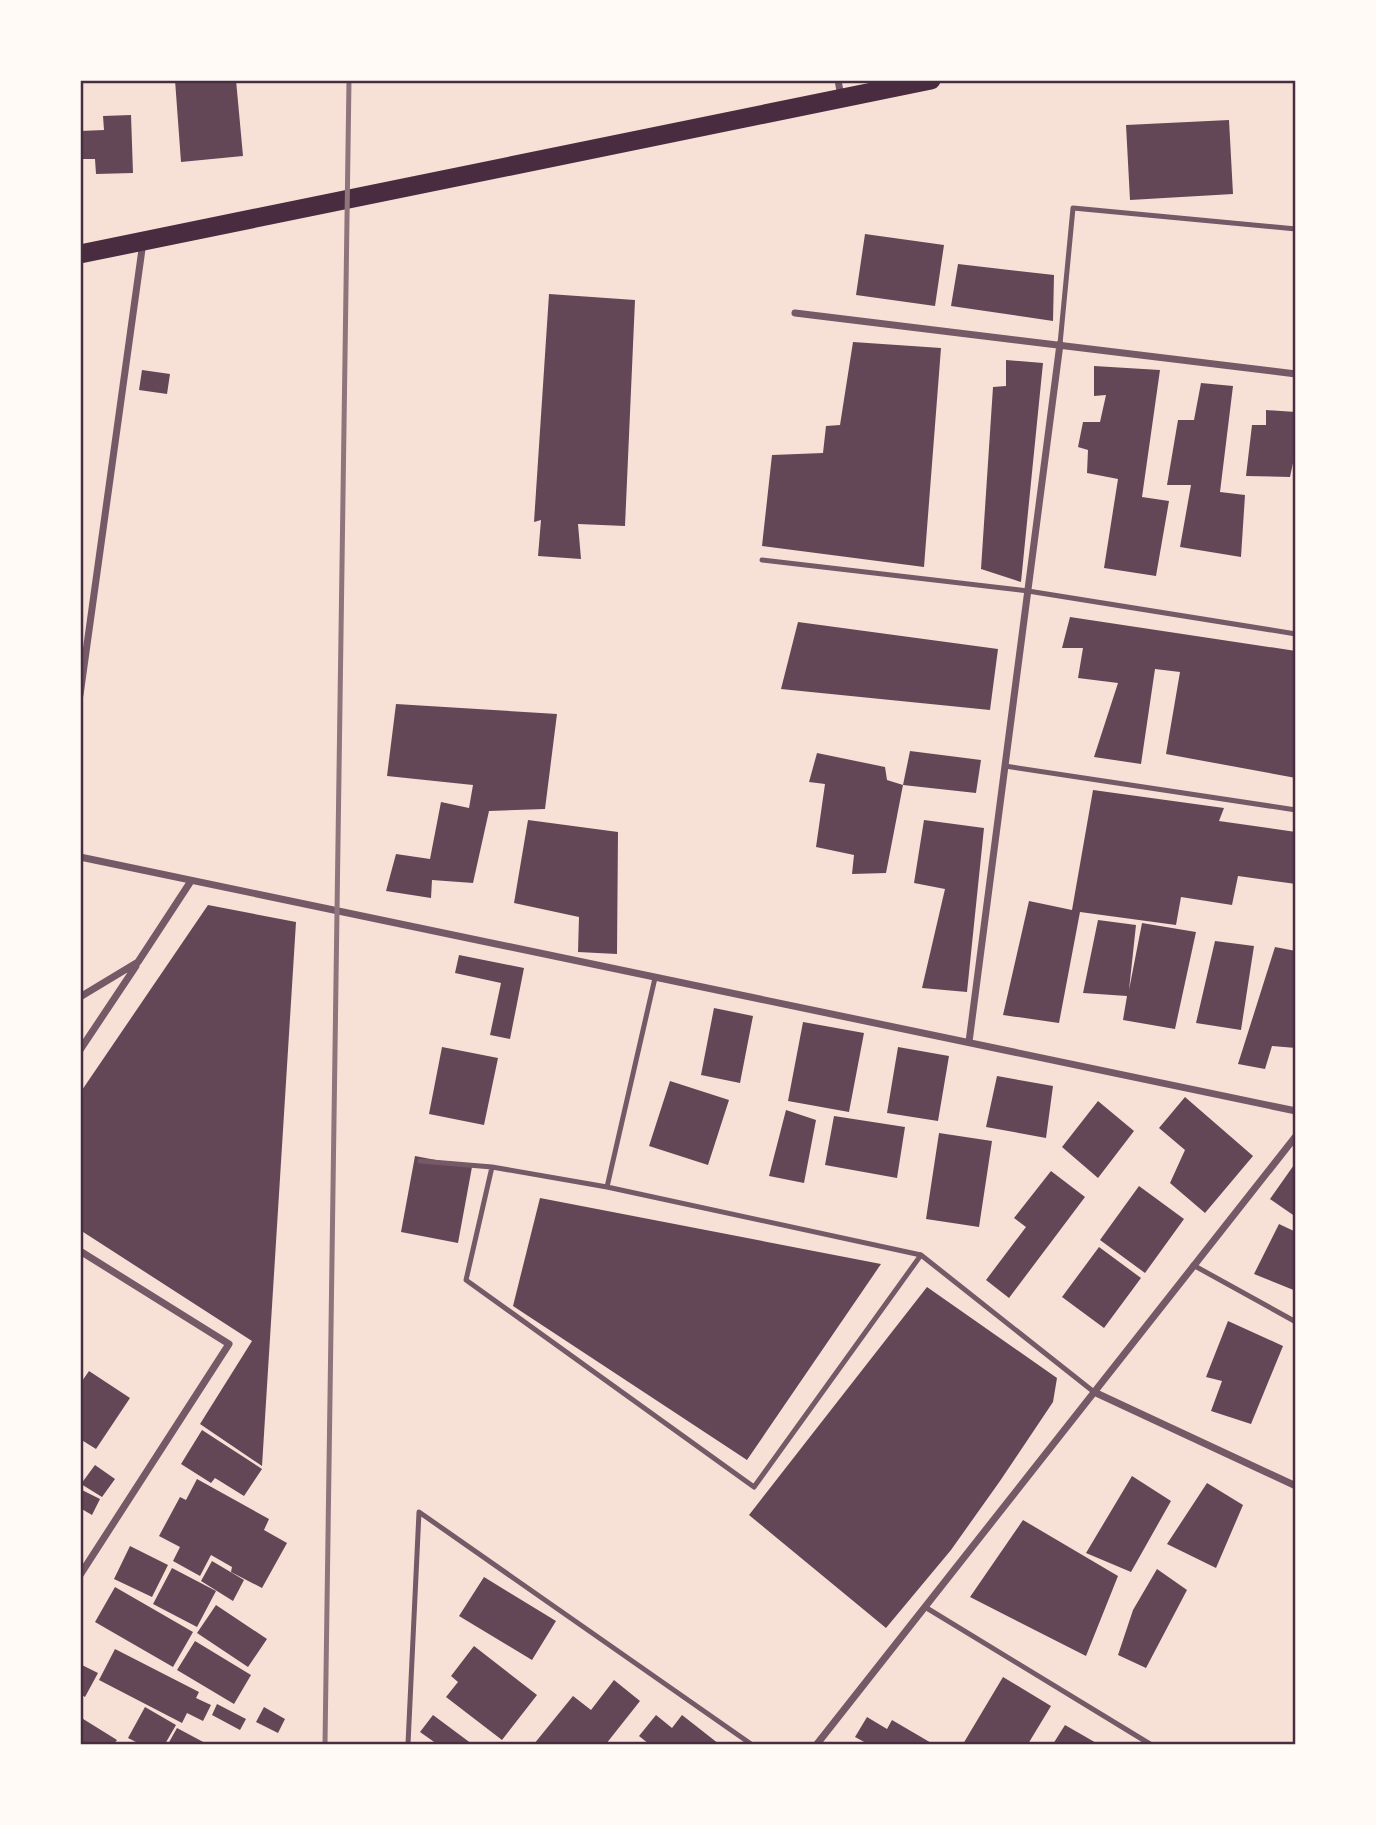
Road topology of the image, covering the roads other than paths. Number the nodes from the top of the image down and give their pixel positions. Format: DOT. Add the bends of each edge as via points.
graph roads {
  1 [pos="931,80"];
  2 [pos="839,89"];
  3 [pos="1296,229"];
  4 [pos="143,241"];
  5 [pos="80,254"];
  6 [pos="795,313"];
  7 [pos="1060,344"];
  8 [pos="1296,374"];
  9 [pos="762,561"];
  10 [pos="1028,591"];
  11 [pos="1296,634"];
  12 [pos="80,695"];
  13 [pos="1004,766"];
  14 [pos="1296,810"];
  15 [pos="80,857"];
  16 [pos="191,881"];
  17 [pos="138,962"];
  18 [pos="655,978"];
  19 [pos="80,997"];
  20 [pos="969,1042"];
  21 [pos="80,1050"];
  22 [pos="1296,1111"];
  23 [pos="1296,1136"];
  24 [pos="420,1161"];
  25 [pos="492,1167"];
  26 [pos="607,1187"];
  27 [pos="80,1251"];
  28 [pos="921,1255"];
  29 [pos="1193,1265"];
  30 [pos="1296,1322"];
  31 [pos="1094,1392"];
  32 [pos="1296,1486"];
  33 [pos="80,1575"];
  34 [pos="925,1607"];
  35 [pos="408,1745"];
  36 [pos="751,1745"];
  37 [pos="817,1745"];
  38 [pos="1150,1745"];
  1 -- 2 [label="highway"];
  2 -- 4 [label="highway"];
  3 -- 7 [label="lane" via="1073,208"];
  4 -- 5 [label="highway"];
  4 -- 12 [label="street"];
  6 -- 7 [label="street"];
  7 -- 8 [label="street"];
  7 -- 10 [label="street"];
  9 -- 10 [label="lane"];
  10 -- 11 [label="lane"];
  10 -- 13 [label="street"];
  13 -- 14 [label="lane"];
  13 -- 20 [label="street"];
  15 -- 16 [label="street"];
  16 -- 17 [label="street"];
  16 -- 18 [label="street"];
  17 -- 19 [label="street"];
  17 -- 21 [label="street"];
  18 -- 20 [label="street"];
  18 -- 26 [label="lane"];
  20 -- 22 [label="street"];
  23 -- 29 [label="street"];
  24 -- 25 [label="lane"];
  25 -- 26 [label="lane"];
  25 -- 28 [label="lane" via="466,1280 754,1487"];
  26 -- 28 [label="lane"];
  27 -- 33 [label="street" via="229,1344"];
  28 -- 31 [label="lane"];
  29 -- 30 [label="lane"];
  29 -- 31 [label="street"];
  31 -- 32 [label="street"];
  31 -- 34 [label="street"];
  34 -- 37 [label="street"];
  34 -- 38 [label="lane"];
  35 -- 36 [label="lane" via="419,1512"];
}
